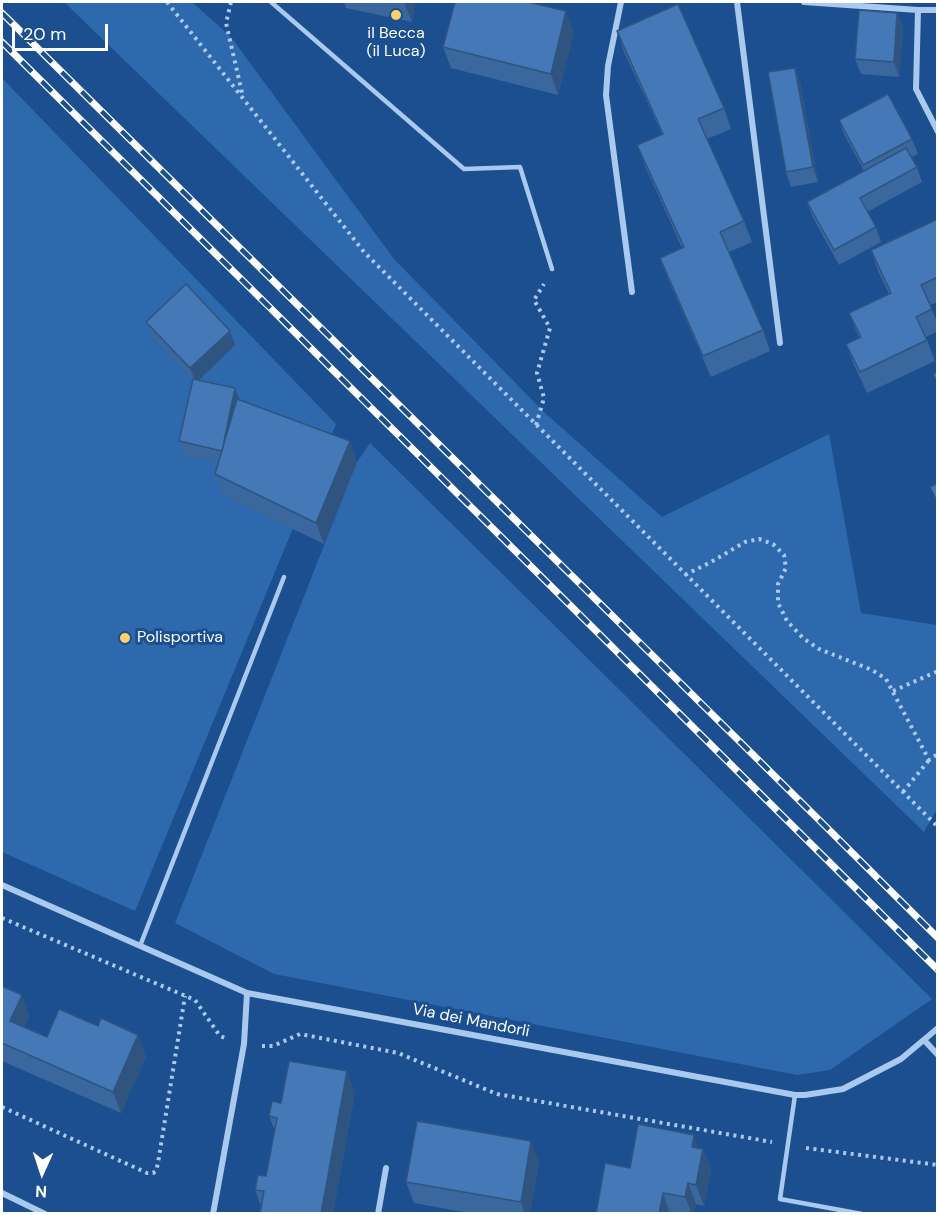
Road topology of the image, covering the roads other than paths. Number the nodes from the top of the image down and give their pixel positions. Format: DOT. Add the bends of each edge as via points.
graph roads {
  1 [pos="271,2"];
  2 [pos="621,2"];
  3 [pos="737,2"];
  4 [pos="804,2"];
  5 [pos="918,10"];
  6 [pos="938,10"];
  7 [pos="938,132"];
  8 [pos="552,269"];
  9 [pos="632,292"];
  10 [pos="780,343"];
  11 [pos="284,577"];
  12 [pos="2,885"];
  13 [pos="140,946"];
  14 [pos="247,993"];
  15 [pos="938,1028"];
  16 [pos="924,1040"];
  17 [pos="938,1055"];
  18 [pos="795,1095"];
  19 [pos="386,1168"];
  20 [pos="2,1193"];
  21 [pos="45,1214"];
  22 [pos="213,1214"];
  23 [pos="378,1214"];
  24 [pos="862,1214"];
  1 -- 8 [label="lane" via="464,169 520,166"];
  2 -- 9 [label="street" via="606,95"];
  3 -- 10 [label="street"];
  4 -- 5 [label="street"];
  5 -- 6 [label="street"];
  5 -- 7 [label="street" via="916,88"];
  11 -- 13 [label="lane"];
  12 -- 13 [label="street, Via dei Mandorli"];
  13 -- 14 [label="street, Via dei Mandorli"];
  14 -- 18 [label="street, Via dei Mandorli"];
  14 -- 22 [label="street" via="244,1044"];
  15 -- 16 [label="street, Via dei Mandorli"];
  16 -- 17 [label="street"];
  16 -- 18 [label="street, Via dei Mandorli" via="901,1059 843,1089"];
  18 -- 24 [label="lane" via="780,1199"];
  19 -- 23 [label="street"];
  20 -- 21 [label="street"];
}
